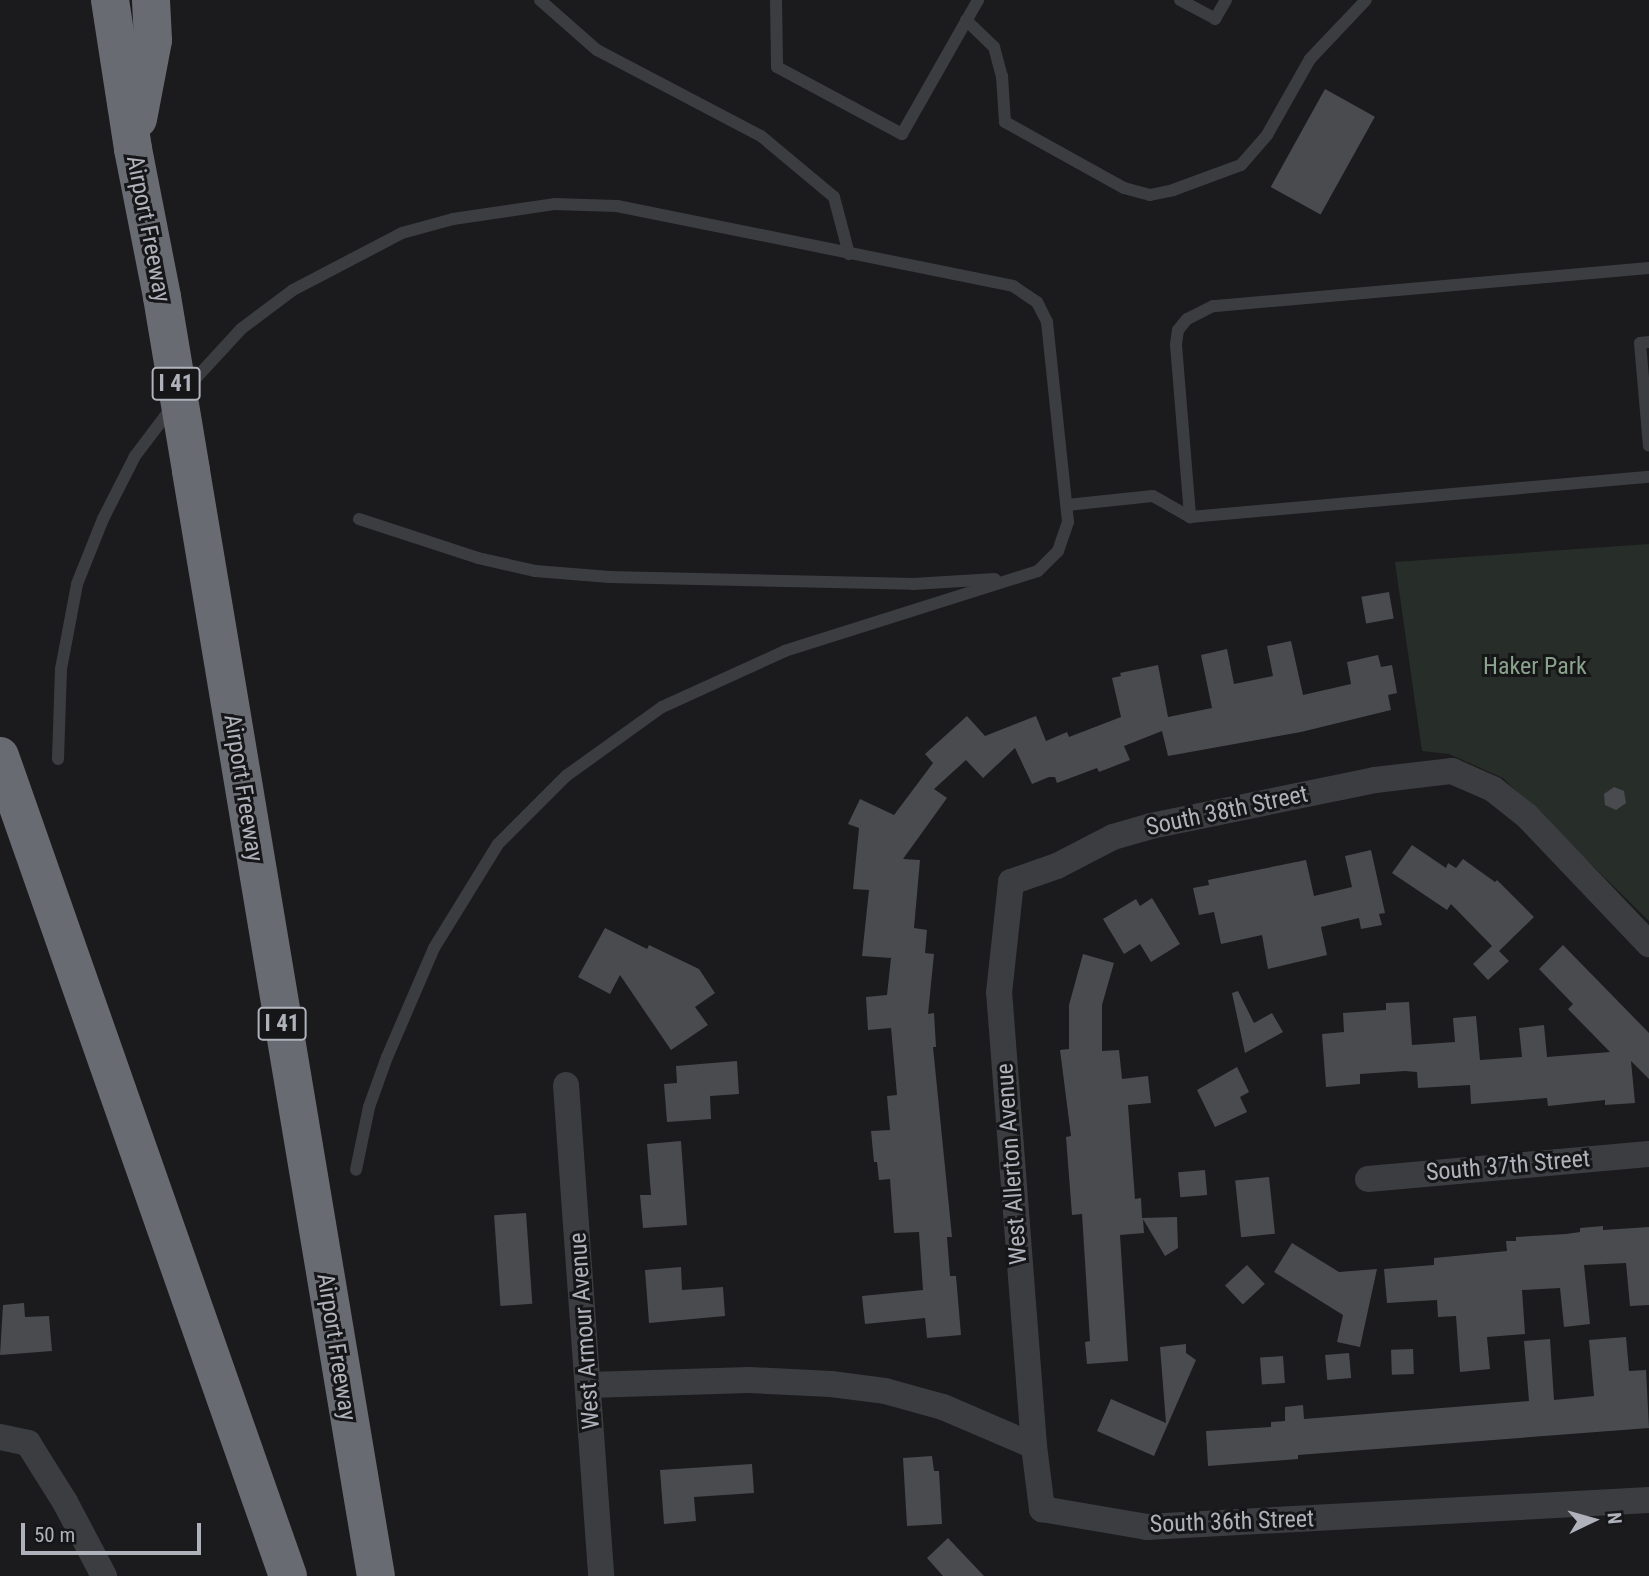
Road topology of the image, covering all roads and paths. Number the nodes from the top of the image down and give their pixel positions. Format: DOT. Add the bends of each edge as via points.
graph roads {
  1 [pos="110,0"];
  2 [pos="151,0"];
  3 [pos="540,0"];
  4 [pos="776,0"];
  5 [pos="978,0"];
  6 [pos="1180,0"];
  7 [pos="1226,0"];
  8 [pos="1366,0"];
  9 [pos="966,20"];
  10 [pos="133,149"];
  11 [pos="849,254"];
  12 [pos="1649,268"];
  13 [pos="1649,342"];
  14 [pos="1649,446"];
  15 [pos="1649,477"];
  16 [pos="1067,505"];
  17 [pos="1190,517"];
  18 [pos="359,519"];
  19 [pos="1038,571"];
  20 [pos="0,756"];
  21 [pos="58,759"];
  22 [pos="1011,883"];
  23 [pos="1649,944"];
  24 [pos="566,1085"];
  25 [pos="1649,1154"];
  26 [pos="356,1170"];
  27 [pos="1367,1179"];
  28 [pos="589,1385"];
  29 [pos="0,1437"];
  30 [pos="1034,1446"];
  31 [pos="1649,1500"];
  32 [pos="104,1576"];
  33 [pos="288,1576"];
  34 [pos="376,1576"];
  35 [pos="601,1576"];
  1 -- 10 [label="highway, Airport Freeway / I 41"];
  2 -- 10 [label="highway" via="153,40"];
  3 -- 11 [label="lane" via="597,50 761,136 834,197"];
  4 -- 9 [label="lane" via="777,67 902,134"];
  5 -- 9 [label="lane"];
  6 -- 7 [label="lane" via="1215,19"];
  8 -- 9 [label="lane" via="1310,59 1267,135 1241,165 1150,195 1124,188 1005,122 1002,76 994,47"];
  10 -- 34 [label="highway, Airport Freeway / I 41, bridge" via="162,297"];
  11 -- 16 [label="lane" via="1013,286 1037,302 1047,323"];
  11 -- 21 [label="lane" via="617,206 554,204 453,219 402,233 293,290 241,329 189,385 135,456 78,584 67,626"];
  12 -- 17 [label="lane" via="1200,310 1178,330 1176,345"];
  13 -- 14 [label="lane" via="1640,343"];
  15 -- 17 [label="lane"];
  16 -- 17 [label="lane" via="1153,496"];
  16 -- 19 [label="lane" via="1068,522 1058,551"];
  18 -- 19 [label="lane" via="478,558 535,570 610,577 913,584"];
  19 -- 26 [label="lane" via="785,651 662,707 566,776 498,844 434,948 369,1107"];
  20 -- 33 [label="highway"];
  22 -- 23 [label="street, South 38th Street" via="1057,866 1113,836 1151,826 1375,780 1452,771 1493,789 1527,816"];
  22 -- 30 [label="street, West Allerton Avenue" via="999,993"];
  24 -- 28 [label="street, West Armour Avenue"];
  25 -- 27 [label="street, South 37th Street"];
  28 -- 30 [label="street" via="749,1380 845,1385 943,1407"];
  28 -- 35 [label="street, West Armour Avenue"];
  29 -- 32 [label="street" via="27,1443"];
  30 -- 31 [label="street, South 36th Street" via="1042,1509 1147,1527"];
}
